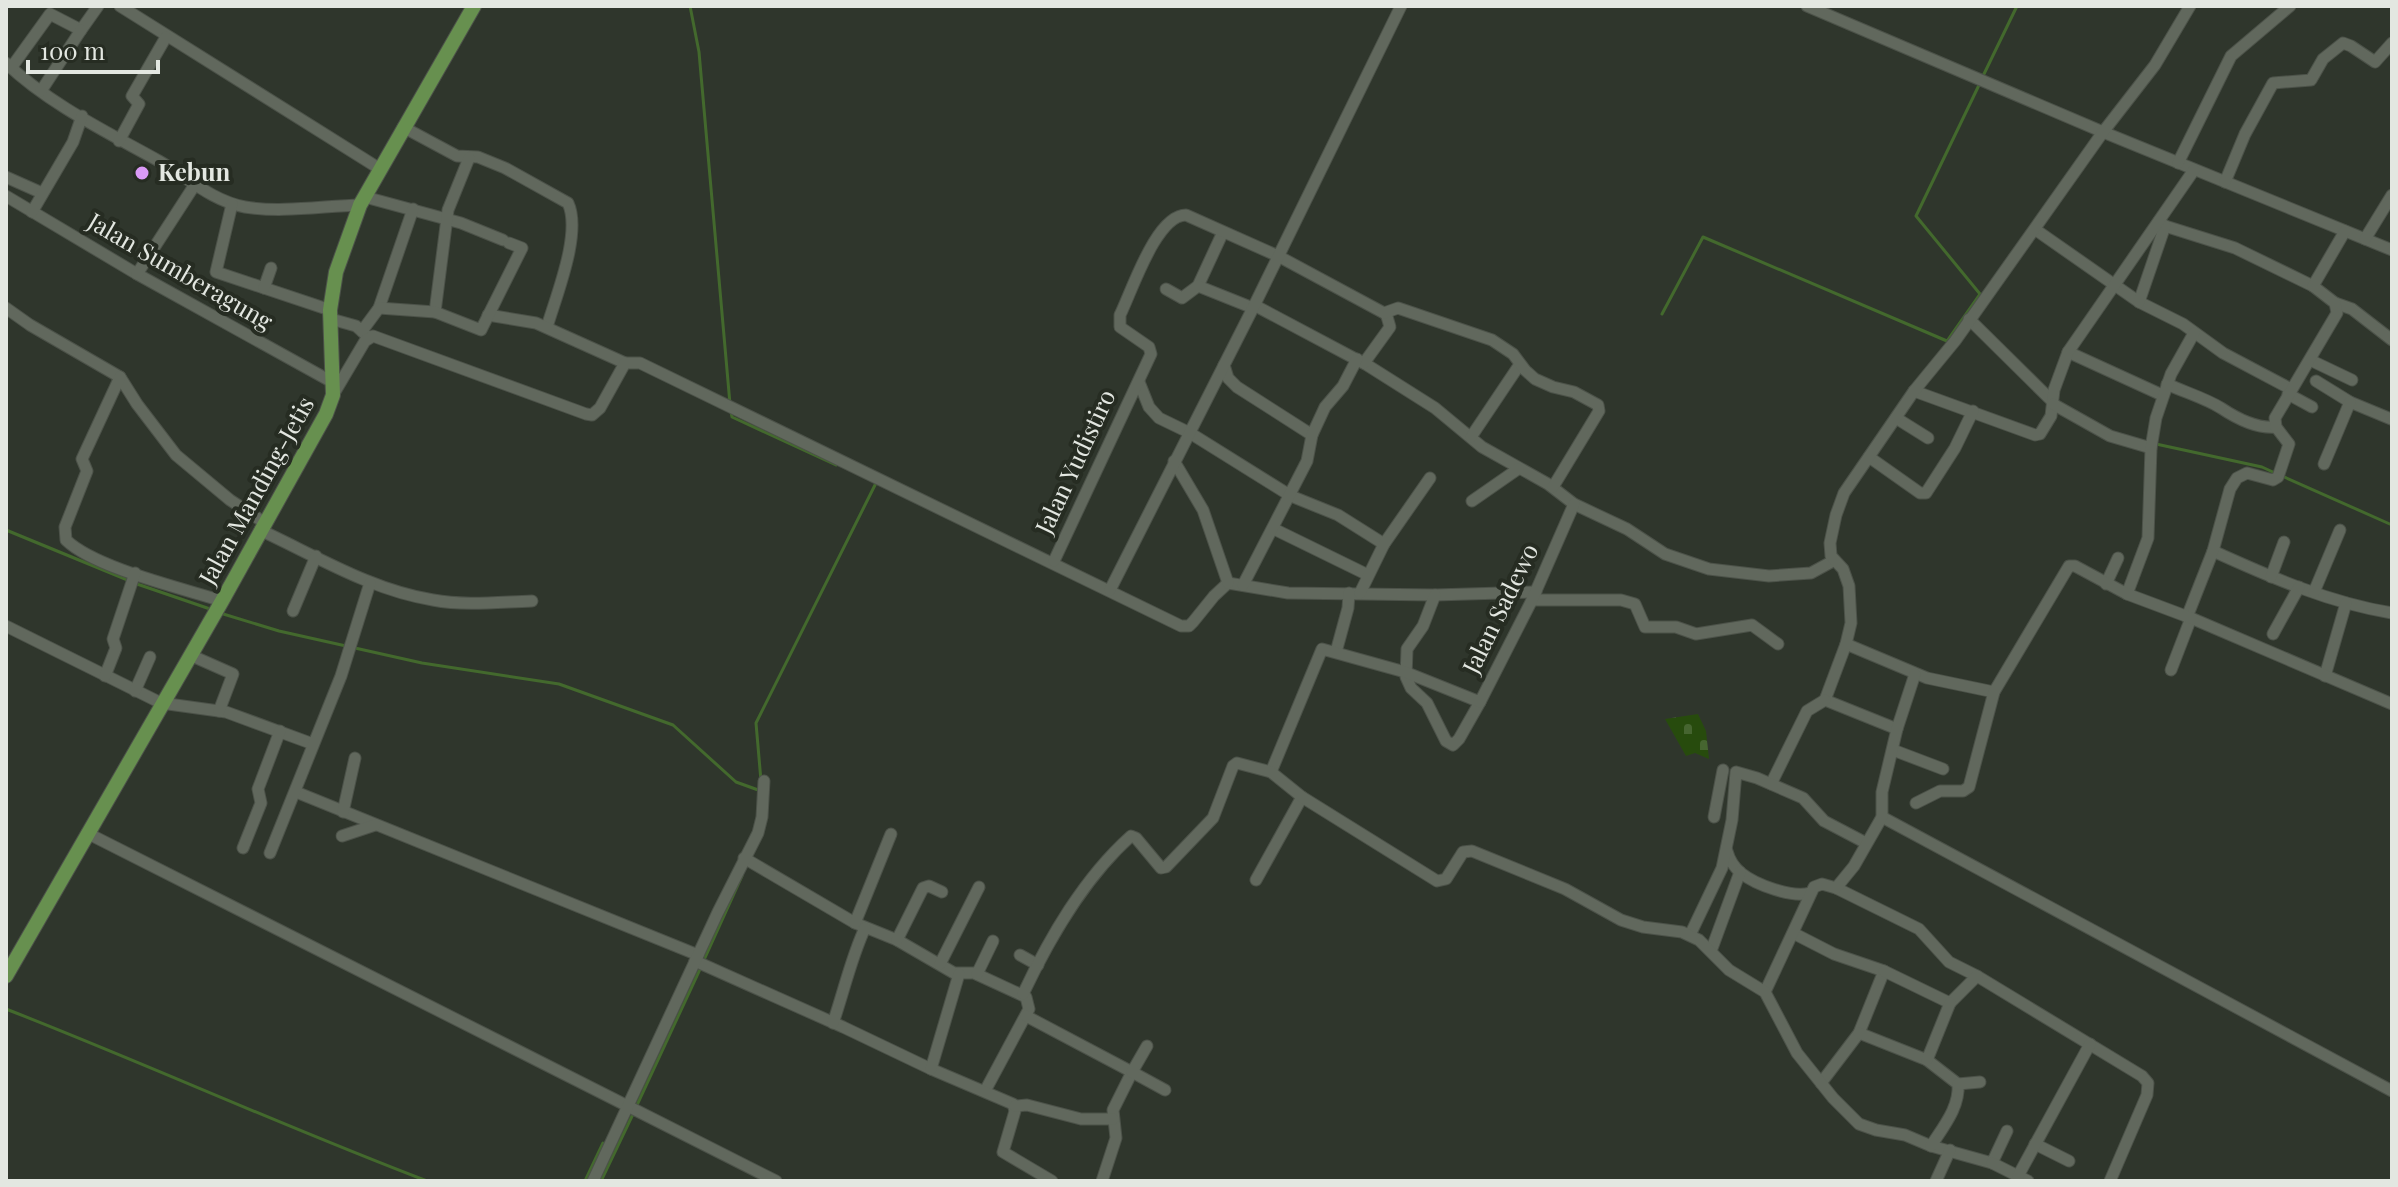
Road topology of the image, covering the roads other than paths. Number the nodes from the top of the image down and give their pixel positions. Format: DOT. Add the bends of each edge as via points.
graph roads {
  1 [pos="98,6"];
  2 [pos="120,6"];
  3 [pos="474,6"];
  4 [pos="1401,6"];
  5 [pos="1807,6"];
  6 [pos="2190,6"];
  7 [pos="2290,6"];
  8 [pos="81,30"];
  9 [pos="166,37"];
  10 [pos="2392,43"];
  11 [pos="9,65"];
  12 [pos="41,91"];
  13 [pos="82,116"];
  14 [pos="403,127"];
  15 [pos="2103,132"];
  16 [pos="119,141"];
  17 [pos="469,158"];
  18 [pos="2178,163"];
  19 [pos="380,169"];
  20 [pos="2194,170"];
  21 [pos="6,177"];
  22 [pos="2225,182"];
  23 [pos="194,186"];
  24 [pos="2392,195"];
  25 [pos="6,196"];
  26 [pos="363,201"];
  27 [pos="38,202"];
  28 [pos="232,204"];
  29 [pos="413,209"];
  30 [pos="447,219"];
  31 [pos="2162,224"];
  32 [pos="2036,230"];
  33 [pos="2345,231"];
  34 [pos="1223,232"];
  35 [pos="2365,239"];
  36 [pos="2392,250"];
  37 [pos="1278,256"];
  38 [pos="271,268"];
  39 [pos="139,271"];
  40 [pos="2115,285"];
  41 [pos="1198,286"];
  42 [pos="2313,286"];
  43 [pos="1166,289"];
  44 [pos="259,290"];
  45 [pos="2139,302"];
  46 [pos="2335,303"];
  47 [pos="1254,306"];
  48 [pos="379,308"];
  49 [pos="7,309"];
  50 [pos="435,312"];
  51 [pos="1386,313"];
  52 [pos="331,314"];
  53 [pos="488,315"];
  54 [pos="1969,319"];
  55 [pos="547,327"];
  56 [pos="2194,333"];
  57 [pos="366,334"];
  58 [pos="2392,340"];
  59 [pos="2068,352"];
  60 [pos="2310,360"];
  61 [pos="1361,361"];
  62 [pos="625,363"];
  63 [pos="1520,364"];
  64 [pos="1224,365"];
  65 [pos="120,377"];
  66 [pos="2352,380"];
  67 [pos="2316,381"];
  68 [pos="1139,382"];
  69 [pos="333,389"];
  70 [pos="2164,389"];
  71 [pos="1914,391"];
  72 [pos="2290,392"];
  73 [pos="2053,398"];
  74 [pos="2350,402"];
  75 [pos="2312,407"];
  76 [pos="1973,411"];
  77 [pos="1896,418"];
  78 [pos="2392,418"];
  79 [pos="2276,427"];
  80 [pos="2392,430"];
  81 [pos="1190,433"];
  82 [pos="1312,435"];
  83 [pos="1471,437"];
  84 [pos="1928,438"];
  85 [pos="2151,448"];
  86 [pos="1869,457"];
  87 [pos="1174,461"];
  88 [pos="2324,464"];
  89 [pos="1518,469"];
  90 [pos="1430,478"];
  91 [pos="1553,487"];
  92 [pos="1291,496"];
  93 [pos="1472,501"];
  94 [pos="1574,504"];
  95 [pos="262,527"];
  96 [pos="1274,529"];
  97 [pos="2340,530"];
  98 [pos="2284,542"];
  99 [pos="1384,544"];
  100 [pos="2213,551"];
  101 [pos="316,556"];
  102 [pos="2118,558"];
  103 [pos="1054,561"];
  104 [pos="1833,561"];
  105 [pos="1368,575"];
  106 [pos="2271,577"];
  107 [pos="133,579"];
  108 [pos="370,583"];
  109 [pos="1228,583"];
  110 [pos="2106,584"];
  111 [pos="1243,585"];
  112 [pos="2299,587"];
  113 [pos="1110,590"];
  114 [pos="2314,592"];
  115 [pos="1354,593"];
  116 [pos="2127,594"];
  117 [pos="1435,595"];
  118 [pos="1534,596"];
  119 [pos="532,601"];
  120 [pos="220,603"];
  121 [pos="2346,603"];
  122 [pos="293,611"];
  123 [pos="2392,613"];
  124 [pos="2189,618"];
  125 [pos="6,626"];
  126 [pos="2273,634"];
  127 [pos="1778,644"];
  128 [pos="1846,644"];
  129 [pos="1336,652"];
  130 [pos="190,655"];
  131 [pos="150,657"];
  132 [pos="2171,670"];
  133 [pos="1405,672"];
  134 [pos="1915,674"];
  135 [pos="105,676"];
  136 [pos="2325,676"];
  137 [pos="135,691"];
  138 [pos="1994,692"];
  139 [pos="1825,700"];
  140 [pos="1480,702"];
  141 [pos="161,703"];
  142 [pos="2392,704"];
  143 [pos="219,711"];
  144 [pos="1897,729"];
  145 [pos="280,731"];
  146 [pos="313,744"];
  147 [pos="1893,750"];
  148 [pos="355,758"];
  149 [pos="1708,768"];
  150 [pos="1943,769"];
  151 [pos="1723,770"];
  152 [pos="1271,772"];
  153 [pos="1736,772"];
  154 [pos="764,781"];
  155 [pos="1771,784"];
  156 [pos="296,792"];
  157 [pos="1302,797"];
  158 [pos="1916,803"];
  159 [pos="343,812"];
  160 [pos="1714,817"];
  161 [pos="1882,817"];
  162 [pos="375,825"];
  163 [pos="87,833"];
  164 [pos="891,834"];
  165 [pos="342,836"];
  166 [pos="1866,843"];
  167 [pos="243,848"];
  168 [pos="1727,850"];
  169 [pos="270,853"];
  170 [pos="748,860"];
  171 [pos="1740,872"];
  172 [pos="1256,880"];
  173 [pos="979,887"];
  174 [pos="1836,888"];
  175 [pos="942,892"];
  176 [pos="1810,893"];
  177 [pos="860,925"];
  178 [pos="1793,933"];
  179 [pos="1690,935"];
  180 [pos="897,940"];
  181 [pos="993,941"];
  182 [pos="1711,951"];
  183 [pos="1020,955"];
  184 [pos="699,961"];
  185 [pos="940,964"];
  186 [pos="1038,965"];
  187 [pos="1884,971"];
  188 [pos="959,974"];
  189 [pos="977,974"];
  190 [pos="6,976"];
  191 [pos="1977,976"];
  192 [pos="1765,992"];
  193 [pos="1023,994"];
  194 [pos="1950,1003"];
  195 [pos="1026,1016"];
  196 [pos="833,1023"];
  197 [pos="1859,1033"];
  198 [pos="2090,1044"];
  199 [pos="1147,1046"];
  200 [pos="1927,1060"];
  201 [pos="931,1069"];
  202 [pos="1132,1072"];
  203 [pos="1980,1082"];
  204 [pos="1821,1083"];
  205 [pos="1958,1084"];
  206 [pos="1165,1090"];
  207 [pos="985,1091"];
  208 [pos="2392,1091"];
  209 [pos="1015,1106"];
  210 [pos="635,1110"];
  211 [pos="1113,1119"];
  212 [pos="2007,1131"];
  213 [pos="2035,1144"];
  214 [pos="1931,1146"];
  215 [pos="1950,1150"];
  216 [pos="2069,1161"];
  217 [pos="1992,1163"];
  218 [pos="2023,1178"];
  219 [pos="593,1181"];
  220 [pos="776,1181"];
  221 [pos="1052,1181"];
  222 [pos="1102,1181"];
  223 [pos="1936,1181"];
  224 [pos="2110,1181"];
  1 -- 8 [label="street"];
  2 -- 9 [label="street"];
  3 -- 14 [label="main road, Jalan Manding-Jetis"];
  4 -- 37 [label="street"];
  5 -- 15 [label="street"];
  6 -- 15 [label="street" via="2167,48"];
  7 -- 18 [label="street" via="2231,56"];
  8 -- 11 [label="street" via="50,14"];
  8 -- 12 [label="street"];
  9 -- 16 [label="street" via="132,96 139,104"];
  9 -- 19 [label="street"];
  10 -- 22 [label="street" via="2375,62 2343,43 2323,59 2311,80 2273,83"];
  11 -- 12 [label="street"];
  12 -- 13 [label="street"];
  13 -- 16 [label="street"];
  13 -- 27 [label="street"];
  14 -- 17 [label="street"];
  14 -- 19 [label="main road, Jalan Manding-Jetis"];
  15 -- 18 [label="street"];
  15 -- 32 [label="street"];
  16 -- 23 [label="street"];
  17 -- 30 [label="street"];
  17 -- 55 [label="street" via="505,168 570,205 568,250"];
  18 -- 20 [label="street"];
  19 -- 26 [label="main road, Jalan Manding-Jetis"];
  20 -- 22 [label="street"];
  20 -- 31 [label="street"];
  21 -- 27 [label="street"];
  22 -- 33 [label="street"];
  23 -- 28 [label="street"];
  23 -- 39 [label="street"];
  24 -- 35 [label="street"];
  25 -- 27 [label="street, Jalan Sumberagung"];
  26 -- 28 [label="street" via="286,208"];
  26 -- 29 [label="street"];
  26 -- 52 [label="main road, Jalan Manding-Jetis" via="336,272"];
  27 -- 39 [label="street, Jalan Sumberagung"];
  28 -- 44 [label="street" via="216,272"];
  29 -- 30 [label="street"];
  29 -- 48 [label="street"];
  30 -- 50 [label="street"];
  30 -- 53 [label="street" via="522,248"];
  31 -- 40 [label="street"];
  31 -- 42 [label="street" via="2235,248"];
  31 -- 45 [label="street"];
  32 -- 40 [label="street"];
  32 -- 54 [label="street"];
  33 -- 35 [label="street"];
  33 -- 42 [label="street"];
  34 -- 37 [label="street"];
  34 -- 41 [label="street"];
  34 -- 68 [label="street, Jalan Yudistiro" via="1180,215 1150,251 1118,320 1152,351"];
  35 -- 36 [label="street"];
  37 -- 47 [label="street"];
  37 -- 51 [label="street"];
  38 -- 44 [label="street"];
  39 -- 69 [label="street, Jalan Sumberagung"];
  40 -- 45 [label="street"];
  40 -- 59 [label="street"];
  41 -- 43 [label="street" via="1182,298"];
  41 -- 47 [label="street"];
  42 -- 46 [label="street"];
  44 -- 52 [label="street"];
  45 -- 56 [label="street"];
  46 -- 58 [label="street" via="2352,309"];
  46 -- 60 [label="street" via="2337,313"];
  47 -- 61 [label="street"];
  47 -- 64 [label="street"];
  48 -- 50 [label="street"];
  48 -- 57 [label="street"];
  49 -- 65 [label="street"];
  50 -- 53 [label="street" via="479,330"];
  51 -- 61 [label="street" via="1390,327"];
  51 -- 63 [label="street" via="1398,308 1474,332 1505,348"];
  52 -- 57 [label="street"];
  52 -- 69 [label="main road, Jalan Manding-Jetis"];
  53 -- 55 [label="street"];
  54 -- 71 [label="street"];
  54 -- 73 [label="street"];
  55 -- 62 [label="street"];
  56 -- 70 [label="street"];
  56 -- 72 [label="street"];
  57 -- 62 [label="street" via="592,415"];
  57 -- 69 [label="street"];
  59 -- 70 [label="street"];
  59 -- 73 [label="street"];
  60 -- 66 [label="street"];
  60 -- 72 [label="street"];
  61 -- 82 [label="street" via="1325,407"];
  61 -- 83 [label="street"];
  62 -- 103 [label="street" via="640,363"];
  63 -- 83 [label="street"];
  63 -- 91 [label="street" via="1548,386 1574,392 1599,407"];
  64 -- 81 [label="street"];
  64 -- 82 [label="street" via="1237,387"];
  65 -- 95 [label="street" via="176,455"];
  65 -- 107 [label="street" via="82,459 87,471 65,527 66,540 79,552"];
  67 -- 74 [label="street"];
  68 -- 81 [label="street" via="1156,415"];
  68 -- 103 [label="street, Jalan Yudistiro"];
  69 -- 95 [label="main road, Jalan Manding-Jetis" via="320,426"];
  70 -- 79 [label="street" via="2222,409 2233,418"];
  70 -- 85 [label="street"];
  71 -- 76 [label="street"];
  71 -- 77 [label="street"];
  72 -- 75 [label="street"];
  72 -- 79 [label="street" via="2275,418"];
  73 -- 76 [label="street" via="2045,429 2035,435"];
  73 -- 85 [label="street" via="2110,436"];
  74 -- 78 [label="street"];
  74 -- 88 [label="street"];
  76 -- 86 [label="street" via="1926,493"];
  77 -- 84 [label="street"];
  77 -- 86 [label="street"];
  78 -- 80 [label="street"];
  79 -- 100 [label="street" via="2289,444 2280,474 2273,480 2247,473 2237,478"];
  81 -- 87 [label="street"];
  81 -- 92 [label="street"];
  82 -- 92 [label="street"];
  83 -- 89 [label="street"];
  85 -- 116 [label="street" via="2148,538"];
  86 -- 104 [label="street" via="1836,515 1830,543"];
  87 -- 109 [label="street" via="1203,510"];
  87 -- 113 [label="street"];
  89 -- 91 [label="street"];
  89 -- 93 [label="street"];
  90 -- 99 [label="street"];
  91 -- 94 [label="street"];
  92 -- 96 [label="street"];
  92 -- 99 [label="street" via="1338,515"];
  94 -- 104 [label="street" via="1665,554 1709,569 1789,576 1811,573"];
  94 -- 118 [label="street, Jalan Sadewo"];
  95 -- 101 [label="street"];
  95 -- 120 [label="main road, Jalan Manding-Jetis"];
  96 -- 105 [label="street"];
  96 -- 111 [label="street"];
  97 -- 114 [label="street"];
  98 -- 106 [label="street"];
  99 -- 105 [label="street"];
  100 -- 106 [label="street"];
  100 -- 124 [label="street"];
  101 -- 108 [label="street"];
  101 -- 122 [label="street"];
  102 -- 110 [label="street"];
  103 -- 113 [label="street"];
  104 -- 128 [label="street" via="1843,569 1852,605"];
  105 -- 115 [label="street"];
  106 -- 112 [label="street"];
  107 -- 120 [label="street"];
  107 -- 135 [label="street"];
  108 -- 119 [label="street" via="434,601"];
  108 -- 146 [label="street"];
  109 -- 111 [label="street"];
  109 -- 113 [label="street" via="1186,626"];
  110 -- 116 [label="street"];
  110 -- 138 [label="street" via="2069,566"];
  111 -- 115 [label="street" via="1288,593"];
  112 -- 114 [label="street"];
  112 -- 126 [label="street"];
  114 -- 121 [label="street"];
  115 -- 117 [label="street"];
  115 -- 129 [label="street"];
  116 -- 124 [label="street"];
  117 -- 118 [label="street"];
  117 -- 133 [label="street" via="1407,649"];
  118 -- 127 [label="street" via="1633,602 1645,627 1676,627 1690,633 1752,625"];
  118 -- 140 [label="street, Jalan Sadewo"];
  120 -- 130 [label="main road, Jalan Manding-Jetis"];
  121 -- 123 [label="street"];
  121 -- 136 [label="street"];
  124 -- 132 [label="street"];
  124 -- 136 [label="street"];
  125 -- 135 [label="street"];
  128 -- 134 [label="street"];
  128 -- 139 [label="street"];
  129 -- 133 [label="street, Jalan Sadewo"];
  129 -- 152 [label="street" via="1319,652"];
  130 -- 141 [label="main road, Jalan Manding-Jetis"];
  130 -- 143 [label="street" via="233,674"];
  131 -- 137 [label="street"];
  133 -- 140 [label="street, Jalan Sadewo"];
  133 -- 140 [label="street" via="1407,683 1427,703 1449,744 1457,743"];
  134 -- 138 [label="street"];
  134 -- 144 [label="street"];
  135 -- 137 [label="street"];
  136 -- 142 [label="street"];
  137 -- 141 [label="street"];
  138 -- 158 [label="street" via="1969,787 1932,793"];
  139 -- 144 [label="street"];
  139 -- 155 [label="street" via="1807,711"];
  141 -- 143 [label="street"];
  141 -- 163 [label="main road, Jalan Manding-Jetis"];
  143 -- 145 [label="street"];
  144 -- 147 [label="street"];
  145 -- 146 [label="street"];
  145 -- 167 [label="street"];
  146 -- 156 [label="street"];
  147 -- 150 [label="street"];
  147 -- 161 [label="street" via="1882,792"];
  148 -- 159 [label="street"];
  149 -- 151 [label="street"];
  151 -- 153 [label="street"];
  151 -- 160 [label="street"];
  152 -- 157 [label="street"];
  152 -- 186 [label="street" via="1235,764 1213,818 1164,869 1130,837 1096,871"];
  153 -- 155 [label="street"];
  153 -- 168 [label="street"];
  154 -- 170 [label="street" via="761,825"];
  155 -- 166 [label="street" via="1808,801 1829,825"];
  156 -- 159 [label="street"];
  156 -- 169 [label="street"];
  157 -- 172 [label="street"];
  157 -- 179 [label="street" via="1437,881 1446,879 1463,852 1472,851 1554,884 1621,920"];
  159 -- 162 [label="street"];
  161 -- 166 [label="street"];
  161 -- 208 [label="street"];
  162 -- 165 [label="street"];
  162 -- 184 [label="street"];
  163 -- 190 [label="main road, Jalan Manding-Jetis"];
  163 -- 210 [label="street"];
  164 -- 177 [label="street"];
  166 -- 174 [label="street"];
  168 -- 171 [label="street"];
  168 -- 179 [label="street"];
  170 -- 177 [label="street"];
  170 -- 184 [label="street"];
  171 -- 176 [label="street" via="1771,887"];
  171 -- 182 [label="street"];
  173 -- 185 [label="street"];
  174 -- 176 [label="street" via="1822,884"];
  174 -- 191 [label="street" via="1919,929 1943,957"];
  175 -- 180 [label="street" via="923,888"];
  176 -- 178 [label="street"];
  177 -- 180 [label="street"];
  177 -- 196 [label="street"];
  178 -- 187 [label="street"];
  178 -- 192 [label="street"];
  179 -- 182 [label="street"];
  180 -- 185 [label="street"];
  181 -- 189 [label="street"];
  182 -- 192 [label="street" via="1729,970"];
  183 -- 186 [label="street"];
  184 -- 196 [label="street"];
  184 -- 210 [label="street"];
  185 -- 188 [label="street"];
  186 -- 193 [label="street"];
  187 -- 194 [label="street"];
  187 -- 197 [label="street"];
  188 -- 189 [label="street"];
  188 -- 201 [label="street"];
  189 -- 193 [label="street"];
  191 -- 194 [label="street"];
  191 -- 198 [label="street"];
  192 -- 204 [label="street" via="1789,1041"];
  193 -- 195 [label="street" via="1030,1004"];
  194 -- 200 [label="street"];
  195 -- 202 [label="street"];
  195 -- 207 [label="street"];
  196 -- 201 [label="street"];
  197 -- 200 [label="street"];
  197 -- 204 [label="street"];
  198 -- 213 [label="street"];
  198 -- 224 [label="street" via="2135,1071 2148,1086"];
  199 -- 202 [label="street"];
  200 -- 205 [label="street"];
  201 -- 207 [label="street"];
  202 -- 206 [label="street"];
  202 -- 211 [label="street"];
  203 -- 205 [label="street"];
  204 -- 214 [label="street" via="1859,1124"];
  205 -- 214 [label="street" via="1950,1117"];
  207 -- 209 [label="street"];
  209 -- 211 [label="street" via="1081,1119"];
  209 -- 221 [label="street" via="1003,1152"];
  210 -- 219 [label="street"];
  210 -- 220 [label="street"];
  211 -- 222 [label="street" via="1116,1138"];
  212 -- 217 [label="street"];
  213 -- 216 [label="street"];
  213 -- 218 [label="street"];
  214 -- 215 [label="street"];
  215 -- 217 [label="street"];
  215 -- 223 [label="street"];
  217 -- 218 [label="street"];
}
